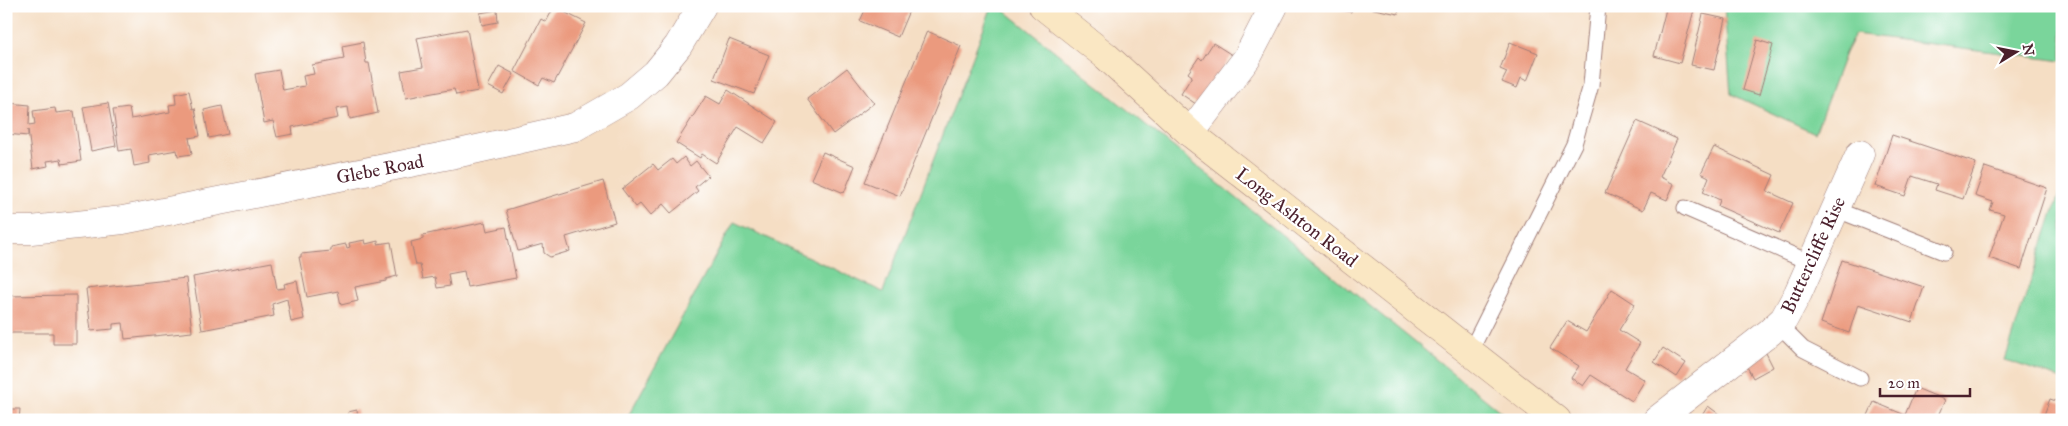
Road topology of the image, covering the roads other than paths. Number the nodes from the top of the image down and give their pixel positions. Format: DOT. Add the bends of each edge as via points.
graph roads {
  1 [pos="702,6"];
  2 [pos="1274,6"];
  3 [pos="1598,6"];
  4 [pos="1047,7"];
  5 [pos="1190,133"];
  6 [pos="1860,154"];
  7 [pos="1686,208"];
  8 [pos="1835,209"];
  9 [pos="6,230"];
  10 [pos="1944,252"];
  11 [pos="1811,263"];
  12 [pos="1778,324"];
  13 [pos="1470,352"];
  14 [pos="1860,378"];
  15 [pos="1557,420"];
  16 [pos="1657,420"];
  1 -- 9 [label="street, Glebe Road" via="678,46 656,73 629,96 575,127 123,220"];
  2 -- 5 [label="street" via="1247,58"];
  3 -- 13 [label="lane" via="1591,85 1574,144"];
  4 -- 5 [label="street, Long Ashton Road"];
  5 -- 13 [label="street, Long Ashton Road"];
  6 -- 8 [label="street, Buttercliffe Rise"];
  7 -- 11 [label="lane"];
  8 -- 10 [label="lane"];
  8 -- 11 [label="street, Buttercliffe Rise"];
  11 -- 12 [label="street, Buttercliffe Rise" via="1784,319"];
  12 -- 14 [label="lane" via="1803,349"];
  12 -- 16 [label="street, Buttercliffe Rise"];
  13 -- 15 [label="street, Long Ashton Road"];
}
